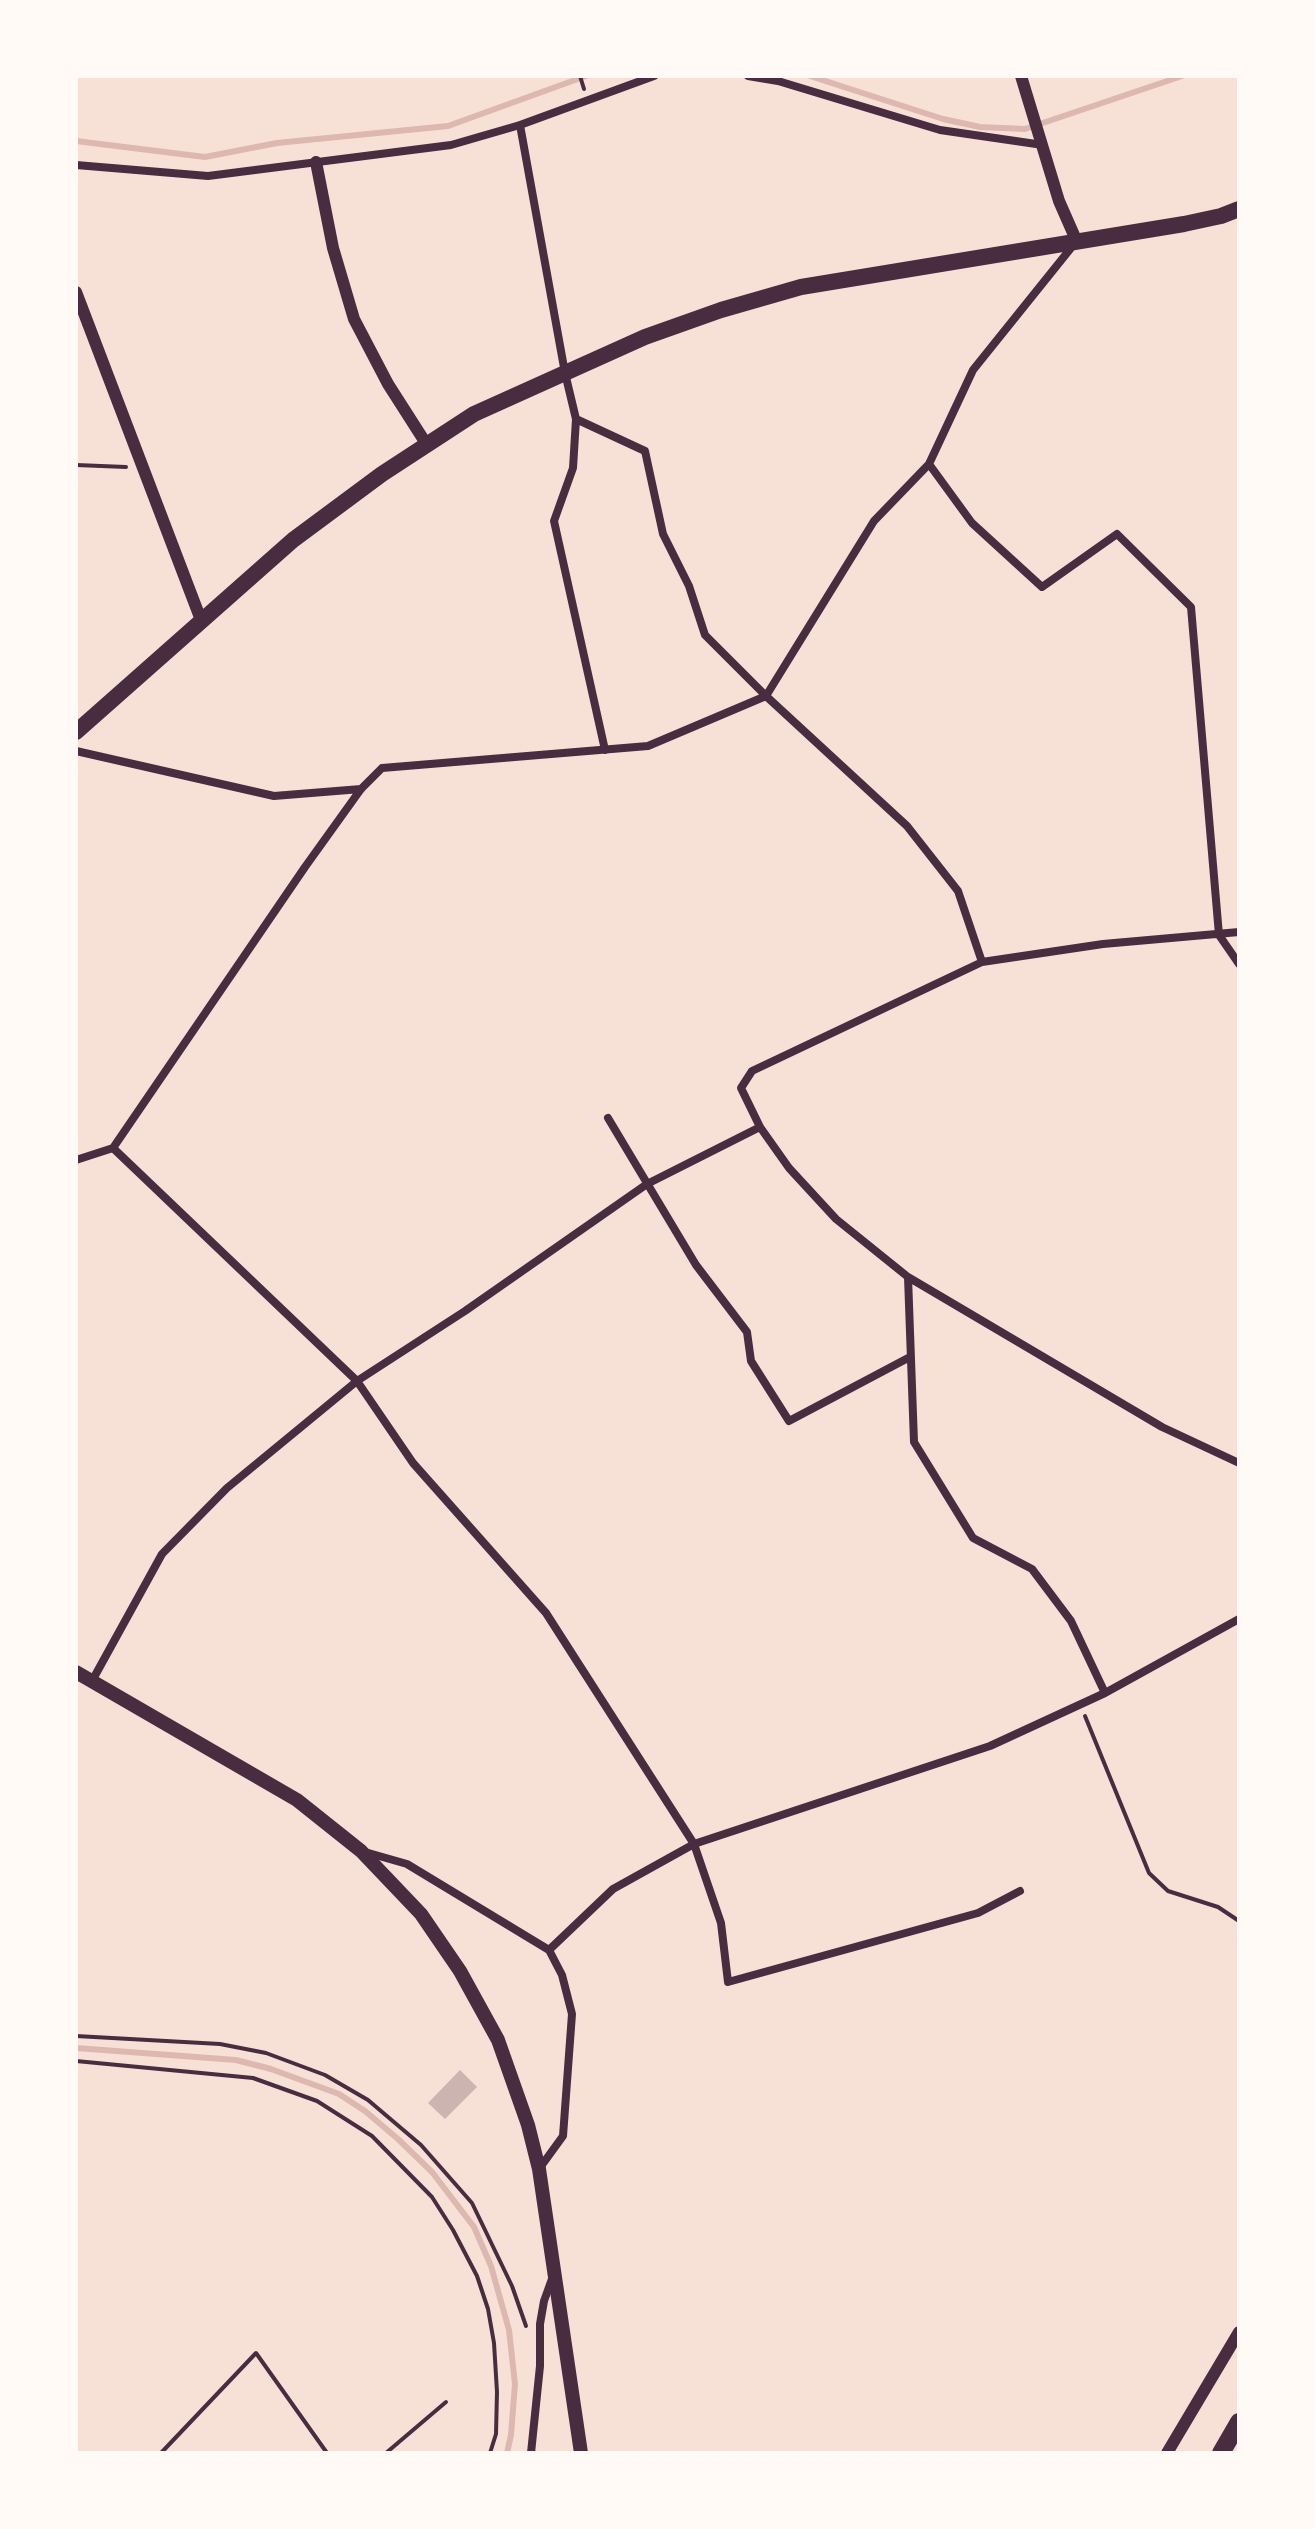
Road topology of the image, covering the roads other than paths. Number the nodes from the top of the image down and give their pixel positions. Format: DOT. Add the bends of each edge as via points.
graph roads {
  1 [pos="654,76"];
  2 [pos="748,76"];
  3 [pos="1021,76"];
  4 [pos="520,125"];
  5 [pos="1044,145"];
  6 [pos="316,162"];
  7 [pos="76,165"];
  8 [pos="1239,209"];
  9 [pos="1077,242"];
  10 [pos="76,292"];
  11 [pos="565,373"];
  12 [pos="576,419"];
  13 [pos="427,445"];
  14 [pos="929,464"];
  15 [pos="201,620"];
  16 [pos="766,696"];
  17 [pos="76,732"];
  18 [pos="605,750"];
  19 [pos="76,751"];
  20 [pos="361,789"];
  21 [pos="1239,932"];
  22 [pos="1219,935"];
  23 [pos="982,962"];
  24 [pos="1239,964"];
  25 [pos="608,1118"];
  26 [pos="760,1127"];
  27 [pos="113,1148"];
  28 [pos="76,1160"];
  29 [pos="647,1184"];
  30 [pos="908,1277"];
  31 [pos="910,1357"];
  32 [pos="357,1381"];
  33 [pos="1239,1463"];
  34 [pos="1239,1619"];
  35 [pos="76,1672"];
  36 [pos="92,1681"];
  37 [pos="1105,1693"];
  38 [pos="694,1844"];
  39 [pos="361,1851"];
  40 [pos="1020,1891"];
  41 [pos="549,1950"];
  42 [pos="539,2169"];
  43 [pos="554,2273"];
  44 [pos="1239,2332"];
  45 [pos="1239,2422"];
  46 [pos="531,2453"];
  47 [pos="581,2453"];
  48 [pos="1167,2453"];
  49 [pos="1221,2453"];
  1 -- 4 [label="street"];
  2 -- 5 [label="street" via="940,130"];
  3 -- 5 [label="street"];
  4 -- 6 [label="street" via="451,145"];
  4 -- 11 [label="street"];
  5 -- 9 [label="street"];
  6 -- 7 [label="street" via="208,176"];
  6 -- 13 [label="street" via="335,259 354,319"];
  8 -- 9 [label="main road"];
  9 -- 11 [label="main road" via="801,287 657,333"];
  9 -- 14 [label="street" via="973,370"];
  10 -- 15 [label="street"];
  11 -- 12 [label="street"];
  11 -- 13 [label="main road" via="474,414"];
  12 -- 16 [label="street" via="645,451 663,534 689,586 705,635"];
  12 -- 18 [label="street" via="573,468 554,521"];
  13 -- 15 [label="main road" via="293,540"];
  14 -- 16 [label="street" via="874,521"];
  14 -- 22 [label="street" via="972,523 1042,587 1117,534 1191,607"];
  15 -- 17 [label="main road"];
  16 -- 18 [label="street" via="648,746"];
  16 -- 23 [label="street" via="926,849 958,891"];
  18 -- 20 [label="street" via="382,768"];
  19 -- 20 [label="street" via="274,796"];
  20 -- 27 [label="street"];
  21 -- 22 [label="street"];
  22 -- 23 [label="street" via="1103,944"];
  22 -- 24 [label="street"];
  23 -- 26 [label="street" via="752,1071 741,1088"];
  25 -- 29 [label="street"];
  26 -- 29 [label="street"];
  26 -- 30 [label="street" via="836,1219"];
  27 -- 28 [label="street"];
  27 -- 32 [label="street"];
  29 -- 31 [label="street" via="696,1265 747,1332 751,1361 789,1421"];
  29 -- 32 [label="street"];
  30 -- 31 [label="street"];
  30 -- 33 [label="street" via="1162,1427"];
  31 -- 37 [label="street" via="914,1442 973,1538 1032,1569 1071,1621"];
  32 -- 36 [label="street" via="227,1488 162,1554"];
  32 -- 38 [label="street" via="413,1463 546,1613"];
  34 -- 37 [label="street"];
  35 -- 36 [label="main road"];
  36 -- 39 [label="main road" via="297,1800"];
  37 -- 38 [label="street" via="990,1746"];
  38 -- 40 [label="street" via="721,1923 728,1982 978,1913"];
  38 -- 41 [label="street" via="613,1889"];
  39 -- 41 [label="street" via="407,1864"];
  39 -- 42 [label="main road" via="421,1914 460,1971 498,2040"];
  41 -- 42 [label="street" via="572,2014 563,2136"];
  42 -- 43 [label="main road"];
  43 -- 46 [label="street" via="540,2324"];
  43 -- 47 [label="main road"];
  44 -- 48 [label="street"];
  45 -- 49 [label="highway"];
}
